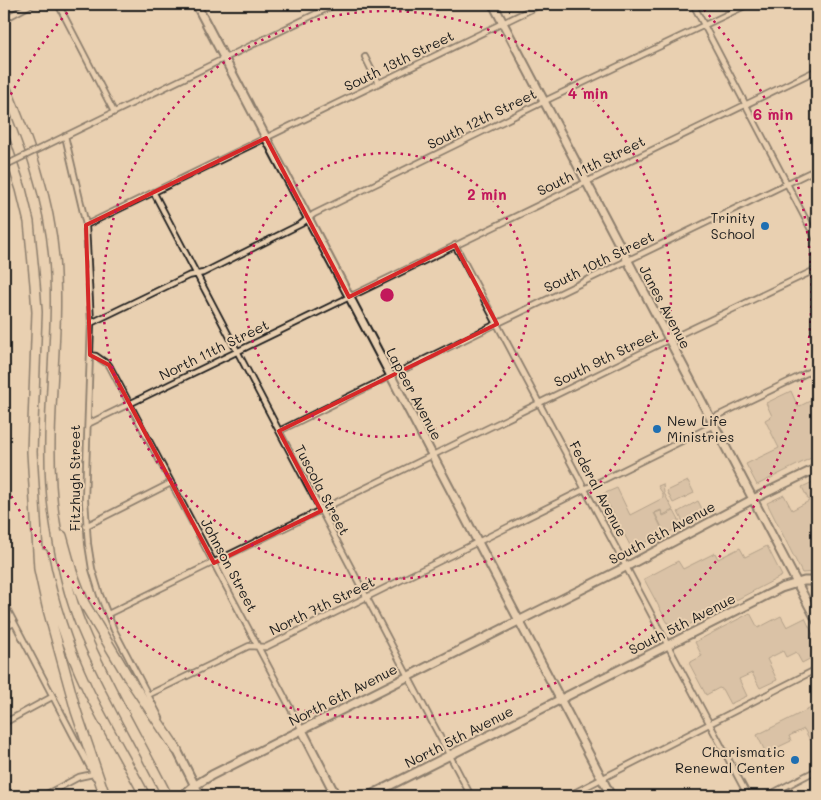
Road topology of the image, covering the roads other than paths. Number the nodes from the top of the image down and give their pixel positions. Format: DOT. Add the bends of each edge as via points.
graph roads {
  1 [pos="32,4"];
  2 [pos="58,4"];
  3 [pos="196,4"];
  4 [pos="336,4"];
  5 [pos="493,4"];
  6 [pos="542,4"];
  7 [pos="693,4"];
  8 [pos="749,4"];
  9 [pos="10,16"];
  10 [pos="503,22"];
  11 [pos="704,26"];
  12 [pos="365,57"];
  13 [pos="224,59"];
  14 [pos="817,70"];
  15 [pos="378,83"];
  16 [pos="4,84"];
  17 [pos="544,102"];
  18 [pos="745,104"];
  19 [pos="114,112"];
  20 [pos="65,136"];
  21 [pos="4,138"];
  22 [pos="266,138"];
  23 [pos="4,166"];
  24 [pos="817,170"];
  25 [pos="586,181"];
  26 [pos="787,184"];
  27 [pos="154,193"];
  28 [pos="309,220"];
  29 [pos="86,225"];
  30 [pos="817,241"];
  31 [pos="455,245"];
  32 [pos="627,261"];
  33 [pos="817,269"];
  34 [pos="196,274"];
  35 [pos="349,297"];
  36 [pos="91,323"];
  37 [pos="497,324"];
  38 [pos="668,340"];
  39 [pos="237,352"];
  40 [pos="90,355"];
  41 [pos="817,368"];
  42 [pos="390,376"];
  43 [pos="130,404"];
  44 [pos="539,404"];
  45 [pos="713,422"];
  46 [pos="88,424"];
  47 [pos="279,431"];
  48 [pos="432,456"];
  49 [pos="817,468"];
  50 [pos="171,483"];
  51 [pos="585,489"];
  52 [pos="754,500"];
  53 [pos="53,502"];
  54 [pos="321,511"];
  55 [pos="36,524"];
  56 [pos="86,526"];
  57 [pos="477,542"];
  58 [pos="214,563"];
  59 [pos="627,566"];
  60 [pos="817,581"];
  61 [pos="798,583"];
  62 [pos="366,597"];
  63 [pos="4,603"];
  64 [pos="108,614"];
  65 [pos="519,621"];
  66 [pos="817,621"];
  67 [pos="14,623"];
  68 [pos="4,628"];
  69 [pos="668,645"];
  70 [pos="258,646"];
  71 [pos="817,669"];
  72 [pos="408,676"];
  73 [pos="148,695"];
  74 [pos="52,697"];
  75 [pos="561,700"];
  76 [pos="4,723"];
  77 [pos="710,724"];
  78 [pos="302,730"];
  79 [pos="177,750"];
  80 [pos="450,756"];
  81 [pos="817,770"];
  82 [pos="93,774"];
  83 [pos="602,779"];
  84 [pos="194,786"];
  85 [pos="42,796"];
  86 [pos="105,796"];
  87 [pos="145,796"];
  88 [pos="167,796"];
  89 [pos="182,796"];
  90 [pos="200,796"];
  91 [pos="336,796"];
  92 [pos="369,796"];
  93 [pos="471,796"];
  94 [pos="568,796"];
  95 [pos="611,796"];
  96 [pos="748,796"];
  97 [pos="767,796"];
  1 -- 9 [label="street"];
  2 -- 19 [label="street"];
  3 -- 13 [label="street, Lapeer Avenue"];
  4 -- 13 [label="street"];
  5 -- 10 [label="street, Janes Avenue"];
  6 -- 10 [label="street, South 13th Street"];
  7 -- 11 [label="street"];
  8 -- 11 [label="street, South 12th Street"];
  10 -- 15 [label="street, South 13th Street"];
  10 -- 17 [label="street, Janes Avenue"];
  11 -- 17 [label="street, South 12th Street"];
  11 -- 18 [label="street"];
  12 -- 15 [label="street"];
  13 -- 19 [label="street"];
  13 -- 22 [label="street, Lapeer Avenue"];
  14 -- 18 [label="street, South 11th Street"];
  15 -- 22 [label="street, South 13th Street"];
  16 -- 53 [label="highway" via="42,190 54,258"];
  17 -- 25 [label="street, Janes Avenue"];
  17 -- 28 [label="street, South 12th Street" via="314,214"];
  18 -- 25 [label="street, South 11th Street"];
  18 -- 26 [label="street"];
  19 -- 20 [label="street"];
  20 -- 23 [label="street, bridge"];
  20 -- 29 [label="street, Fitzhugh Street"];
  21 -- 55 [label="highway" via="29,222 35,284 32,452"];
  22 -- 27 [label="street, South 13th Street"];
  22 -- 28 [label="street, Lapeer Avenue"];
  24 -- 26 [label="street, South 10th Street"];
  25 -- 31 [label="street, South 11th Street"];
  25 -- 32 [label="street, Janes Avenue"];
  26 -- 30 [label="street"];
  26 -- 32 [label="street, South 10th Street"];
  27 -- 29 [label="street, South 13th Street"];
  27 -- 34 [label="street, Tuscola Street"];
  28 -- 34 [label="street, South 12th Street"];
  28 -- 35 [label="street, Lapeer Avenue"];
  29 -- 36 [label="street, Fitzhugh Street"];
  31 -- 35 [label="street, South 11th Street"];
  31 -- 37 [label="street, Federal Avenue"];
  32 -- 37 [label="street, South 10th Street"];
  32 -- 38 [label="street, Janes Avenue"];
  33 -- 38 [label="street, South 9th Street"];
  34 -- 36 [label="street, South 12th Street"];
  34 -- 39 [label="street, Tuscola Street"];
  35 -- 39 [label="street, North 11th Street"];
  35 -- 42 [label="street, Lapeer Avenue"];
  36 -- 40 [label="street, Fitzhugh Street"];
  37 -- 42 [label="street, South 10th Street"];
  37 -- 44 [label="street, Federal Avenue"];
  38 -- 44 [label="street, South 9th Street"];
  38 -- 45 [label="street, Janes Avenue"];
  39 -- 43 [label="street, North 11th Street"];
  39 -- 47 [label="street, Tuscola Street"];
  40 -- 43 [label="street, Johnson Street" via="110,365"];
  40 -- 46 [label="street, Fitzhugh Street"];
  41 -- 45 [label="street, North 7th Street"];
  42 -- 47 [label="street, South 10th Street"];
  42 -- 48 [label="street, Lapeer Avenue"];
  43 -- 46 [label="street, North 11th Street"];
  43 -- 50 [label="street, Johnson Street"];
  44 -- 48 [label="street, South 9th Street"];
  44 -- 51 [label="street, Federal Avenue"];
  45 -- 51 [label="street, North 7th Street"];
  45 -- 52 [label="street, Janes Avenue"];
  46 -- 56 [label="street, Fitzhugh Street"];
  47 -- 54 [label="street, Tuscola Street"];
  48 -- 54 [label="street, South 9th Street"];
  48 -- 57 [label="street, Lapeer Avenue"];
  49 -- 52 [label="street, South 6th Avenue"];
  50 -- 56 [label="street"];
  50 -- 58 [label="street, Johnson Street"];
  51 -- 57 [label="street, North 7th Street"];
  51 -- 59 [label="street, Federal Avenue"];
  52 -- 59 [label="street, South 6th Avenue"];
  52 -- 61 [label="street, Janes Avenue"];
  53 -- 79 [label="highway" via="84,603"];
  53 -- 88 [label="highway" via="61,560 81,626 103,676"];
  54 -- 58 [label="street, South 9th Street"];
  54 -- 62 [label="street, Tuscola Street"];
  55 -- 86 [label="highway" via="39,569 47,606 76,710"];
  55 -- 87 [label="highway" via="70,648 87,688"];
  56 -- 64 [label="street, Fitzhugh Street" via="92,569"];
  57 -- 62 [label="street, North 7th Street"];
  57 -- 65 [label="street, Lapeer Avenue"];
  58 -- 64 [label="street, South 9th Street"];
  58 -- 70 [label="street, Johnson Street"];
  59 -- 65 [label="street, South 6th Avenue"];
  59 -- 69 [label="street, Federal Avenue"];
  60 -- 61 [label="street, South 5th Avenue"];
  61 -- 66 [label="street, Janes Avenue"];
  61 -- 69 [label="street, South 5th Avenue" via="781,588"];
  62 -- 70 [label="street, North 7th Street" via="266,647"];
  62 -- 72 [label="street, Tuscola Street"];
  63 -- 67 [label="street"];
  64 -- 73 [label="street, Fitzhugh Street"];
  65 -- 72 [label="street, North 6th Avenue"];
  65 -- 75 [label="street, Lapeer Avenue"];
  67 -- 68 [label="street"];
  67 -- 74 [label="street"];
  69 -- 75 [label="street, South 5th Avenue"];
  69 -- 77 [label="street, Federal Avenue"];
  70 -- 73 [label="street, North 7th Street" via="249,646"];
  70 -- 78 [label="street, Johnson Street"];
  71 -- 77 [label="street"];
  72 -- 78 [label="street, North 6th Avenue"];
  72 -- 80 [label="street, Tuscola Street"];
  73 -- 79 [label="street, Fitzhugh Street"];
  74 -- 76 [label="street"];
  74 -- 82 [label="street"];
  75 -- 80 [label="street, North 5th Avenue"];
  75 -- 83 [label="street, Lapeer Avenue"];
  77 -- 83 [label="street"];
  77 -- 96 [label="street, Federal Avenue"];
  78 -- 84 [label="street, North 6th Avenue"];
  78 -- 91 [label="street, Johnson Street"];
  79 -- 84 [label="street, Fitzhugh Street"];
  80 -- 92 [label="street, North 5th Avenue"];
  80 -- 93 [label="street, Tuscola Street"];
  81 -- 97 [label="street"];
  82 -- 85 [label="street"];
  82 -- 86 [label="street"];
  83 -- 94 [label="street"];
  83 -- 95 [label="street, Lapeer Avenue"];
  84 -- 89 [label="street, North 6th Avenue"];
  84 -- 90 [label="street, Fitzhugh Street"];
}
